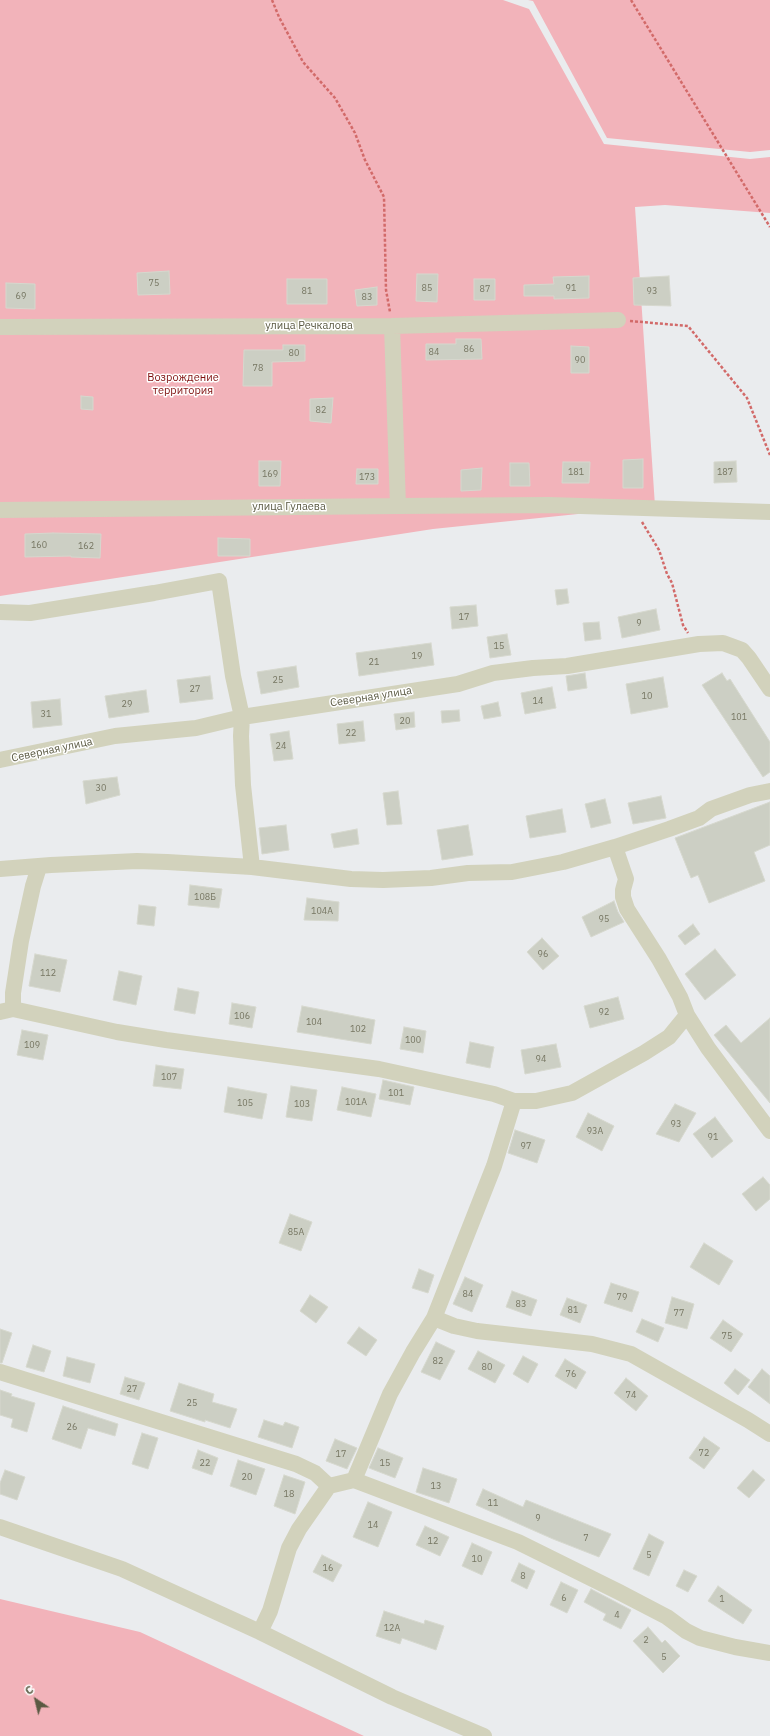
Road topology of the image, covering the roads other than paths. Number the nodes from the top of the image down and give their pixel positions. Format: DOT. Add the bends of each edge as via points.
graph roads {
  1 [pos="618,320"];
  2 [pos="392,326"];
  3 [pos="0,327"];
  4 [pos="398,506"];
  5 [pos="0,510"];
  6 [pos="770,512"];
  7 [pos="0,612"];
  8 [pos="770,689"];
  9 [pos="242,717"];
  10 [pos="0,760"];
  11 [pos="770,792"];
  12 [pos="615,847"];
  13 [pos="39,867"];
  14 [pos="252,867"];
  15 [pos="0,869"];
  16 [pos="7,1011"];
  17 [pos="687,1015"];
  18 [pos="514,1101"];
  19 [pos="770,1131"];
  20 [pos="434,1318"];
  21 [pos="0,1372"];
  22 [pos="770,1434"];
  23 [pos="354,1480"];
  24 [pos="329,1486"];
  25 [pos="0,1527"];
  26 [pos="260,1632"];
  27 [pos="768,1653"];
  28 [pos="484,1736"];
  1 -- 2 [label="street, улица Речкалова"];
  2 -- 3 [label="street, улица Речкалова"];
  2 -- 4 [label="street"];
  4 -- 5 [label="street, улица Гулаева"];
  4 -- 6 [label="street, улица Гулаева" via="549,506"];
  7 -- 9 [label="street" via="30,613 219,581 233,676"];
  8 -- 9 [label="street, Северная улица" via="742,650 723,643 699,644 567,666 493,673 458,684"];
  9 -- 10 [label="street, Северная улица" via="196,728 115,736"];
  9 -- 14 [label="street" via="243,785"];
  11 -- 12 [label="street" via="750,795 711,810 699,818"];
  12 -- 14 [label="street" via="543,867 431,878 351,879"];
  12 -- 17 [label="street" via="626,879 623,897 627,909 680,997"];
  13 -- 14 [label="street" via="137,861"];
  13 -- 15 [label="street"];
  13 -- 16 [label="street"];
  16 -- 18 [label="street" via="159,1039 379,1069 494,1094"];
  17 -- 18 [label="street" via="668,1036 650,1049 572,1093 536,1101"];
  17 -- 19 [label="street" via="708,1048"];
  18 -- 20 [label="street" via="494,1166"];
  20 -- 22 [label="street" via="477,1331 579,1342 631,1354"];
  20 -- 23 [label="street" via="412,1352 390,1394"];
  21 -- 24 [label="street" via="296,1464 315,1473"];
  23 -- 24 [label="street"];
  23 -- 27 [label="street" via="518,1542 667,1617 686,1632 700,1638"];
  24 -- 26 [label="street" via="289,1548 270,1611"];
  25 -- 26 [label="street" via="122,1569"];
  26 -- 28 [label="street" via="392,1697"];
}
